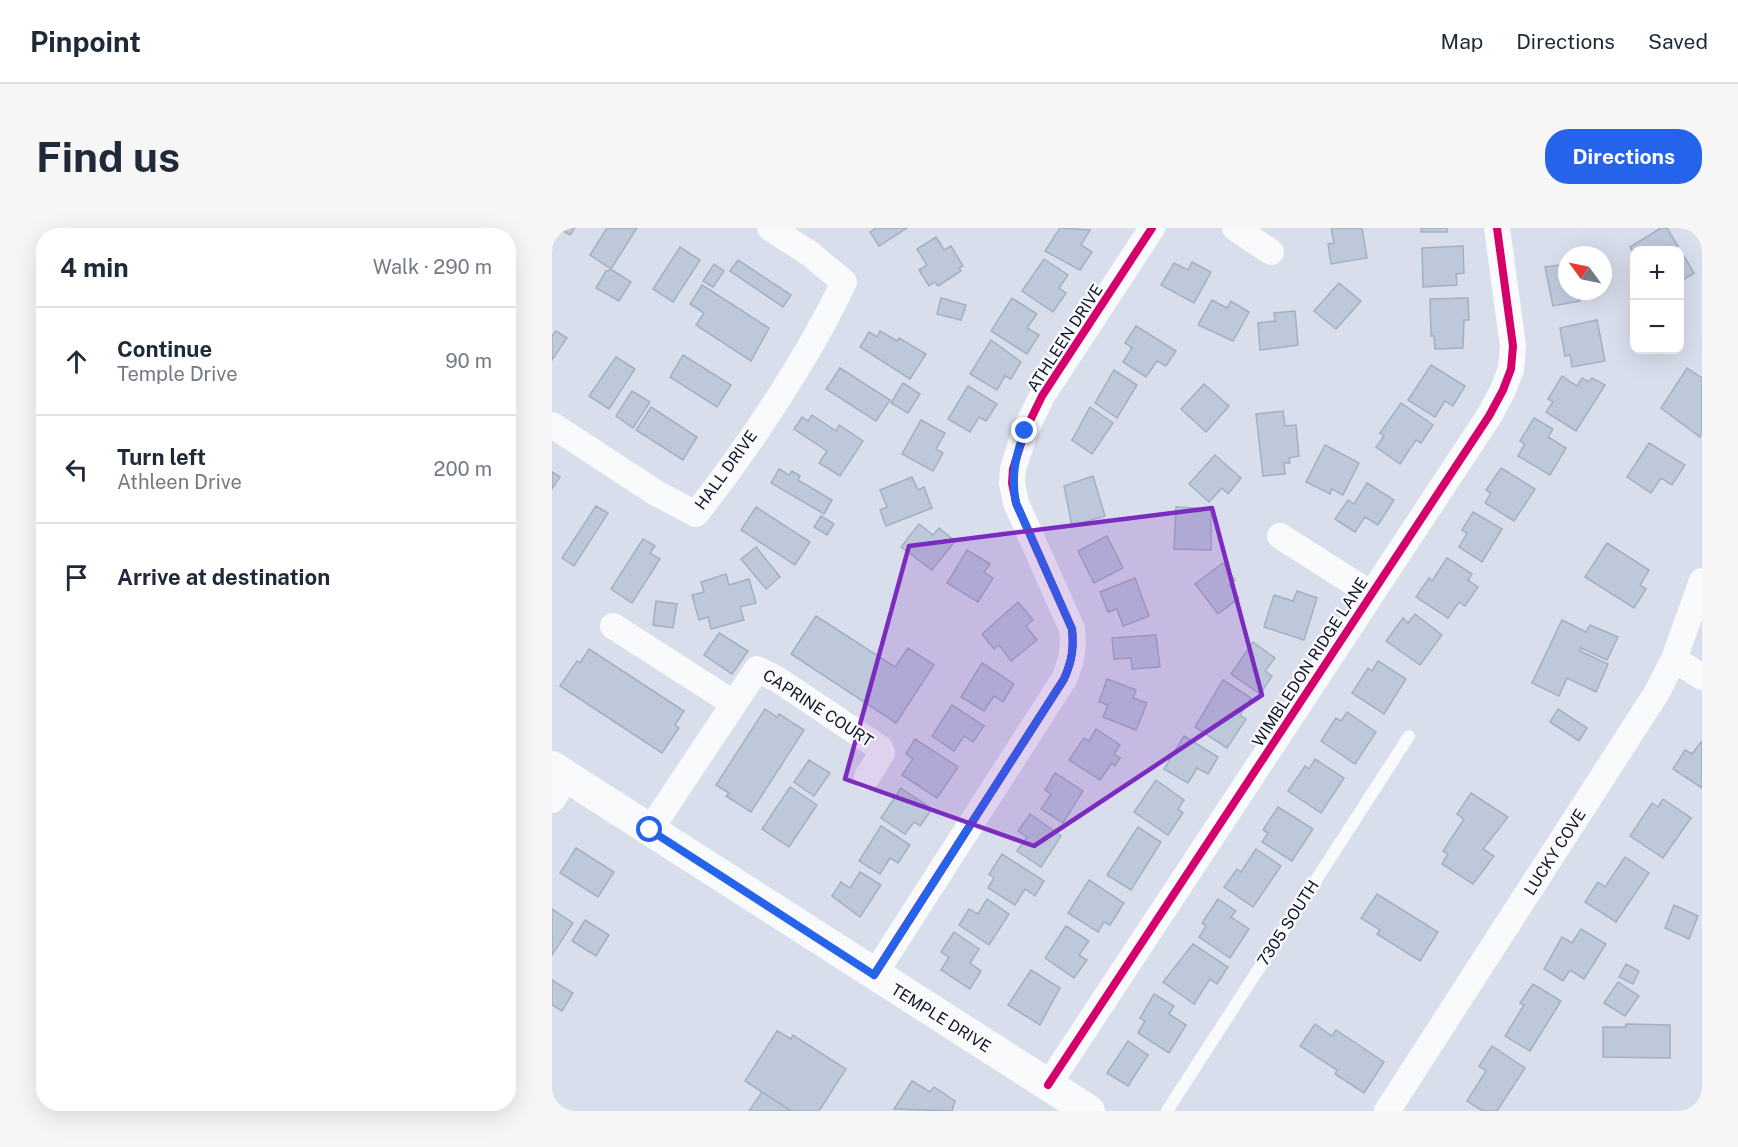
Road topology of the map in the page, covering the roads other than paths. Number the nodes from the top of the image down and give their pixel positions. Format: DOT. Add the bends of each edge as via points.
graph roads {
  1 [pos="770,228"];
  2 [pos="1152,228"];
  3 [pos="1235,228"];
  4 [pos="1497,228"];
  5 [pos="1271,252"];
  6 [pos="552,424"];
  7 [pos="1280,536"];
  8 [pos="1702,581"];
  9 [pos="1371,594"];
  10 [pos="613,626"];
  11 [pos="1674,659"];
  12 [pos="1702,677"];
  13 [pos="733,703"];
  14 [pos="1410,736"];
  15 [pos="867,777"];
  16 [pos="557,781"];
  17 [pos="650,830"];
  18 [pos="874,975"];
  19 [pos="1048,1085"];
  20 [pos="1089,1111"];
  21 [pos="1167,1111"];
  22 [pos="1387,1111"];
  1 -- 6 [label="street, HALL DRIVE" via="809,253 843,282 824,324 696,514"];
  2 -- 18 [label="street, ATHLEEN DRIVE" via="1042,396 1013,469 1016,503 1072,629 1071,664"];
  3 -- 5 [label="street"];
  4 -- 9 [label="street, WIMBLEDON RIDGE LANE" via="1513,346 1503,390"];
  7 -- 9 [label="street"];
  8 -- 11 [label="street, LUCKY COVE"];
  9 -- 19 [label="street, WIMBLEDON RIDGE LANE"];
  10 -- 13 [label="street"];
  11 -- 12 [label="street"];
  11 -- 22 [label="street, LUCKY COVE" via="1627,742"];
  13 -- 15 [label="street, CAPRINE COURT" via="758,669 777,679 880,748 882,753"];
  13 -- 17 [label="street"];
  14 -- 21 [label="lane, 7305 SOUTH"];
  16 -- 17 [label="street, TEMPLE DRIVE"];
  17 -- 18 [label="street, TEMPLE DRIVE"];
  18 -- 19 [label="street, TEMPLE DRIVE"];
  19 -- 20 [label="street, TEMPLE DRIVE"];
}
